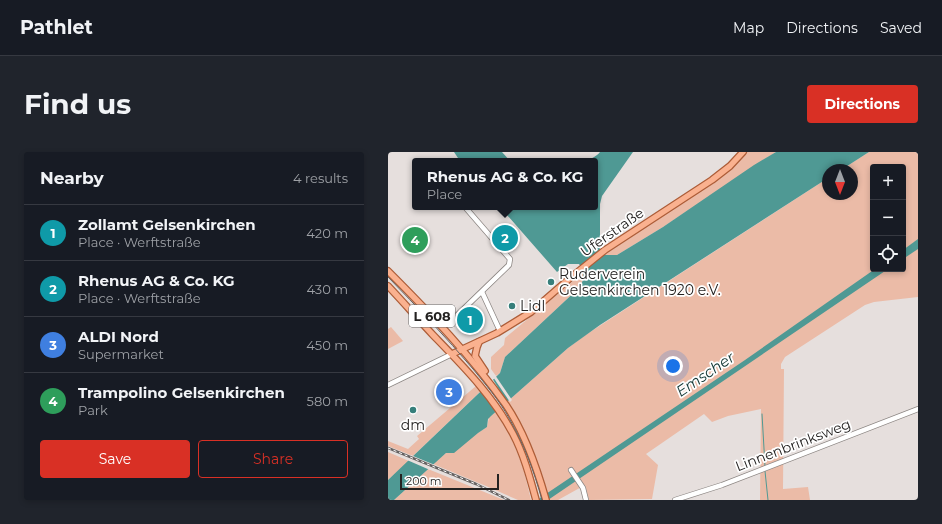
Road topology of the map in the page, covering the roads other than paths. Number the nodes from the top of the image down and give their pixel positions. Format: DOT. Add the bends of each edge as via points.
graph roads {
  1 [pos="743,152"];
  2 [pos="468,210"];
  3 [pos="388,271"];
  4 [pos="388,286"];
  5 [pos="482,292"];
  6 [pos="448,324"];
  7 [pos="500,331"];
  8 [pos="480,341"];
  9 [pos="462,350"];
  10 [pos="452,354"];
  11 [pos="489,379"];
  12 [pos="388,385"];
  13 [pos="918,408"];
  14 [pos="571,470"];
  15 [pos="536,500"];
  16 [pos="546,500"];
  17 [pos="586,500"];
  18 [pos="675,500"];
  1 -- 7 [label="main road, Uferstraße" via="712,180 605,250 531,312"];
  2 -- 5 [label="street" via="510,260 509,265"];
  3 -- 9 [label="main road, L 608"];
  4 -- 10 [label="main road, L 608"];
  5 -- 6 [label="street"];
  5 -- 7 [label="street"];
  7 -- 8 [label="main road, Uferstraße"];
  8 -- 9 [label="main road, Uferstraße"];
  8 -- 11 [label="main road" via="475,356"];
  9 -- 10 [label="main road, Uferstraße"];
  9 -- 11 [label="main road, L 608"];
  10 -- 12 [label="street"];
  10 -- 15 [label="main road, L 608" via="500,411 520,450"];
  11 -- 16 [label="main road, L 608" via="524,439"];
  13 -- 18 [label="street, Linnenbrinksweg" via="722,485"];
  14 -- 17 [label="street" via="585,492"];
}
